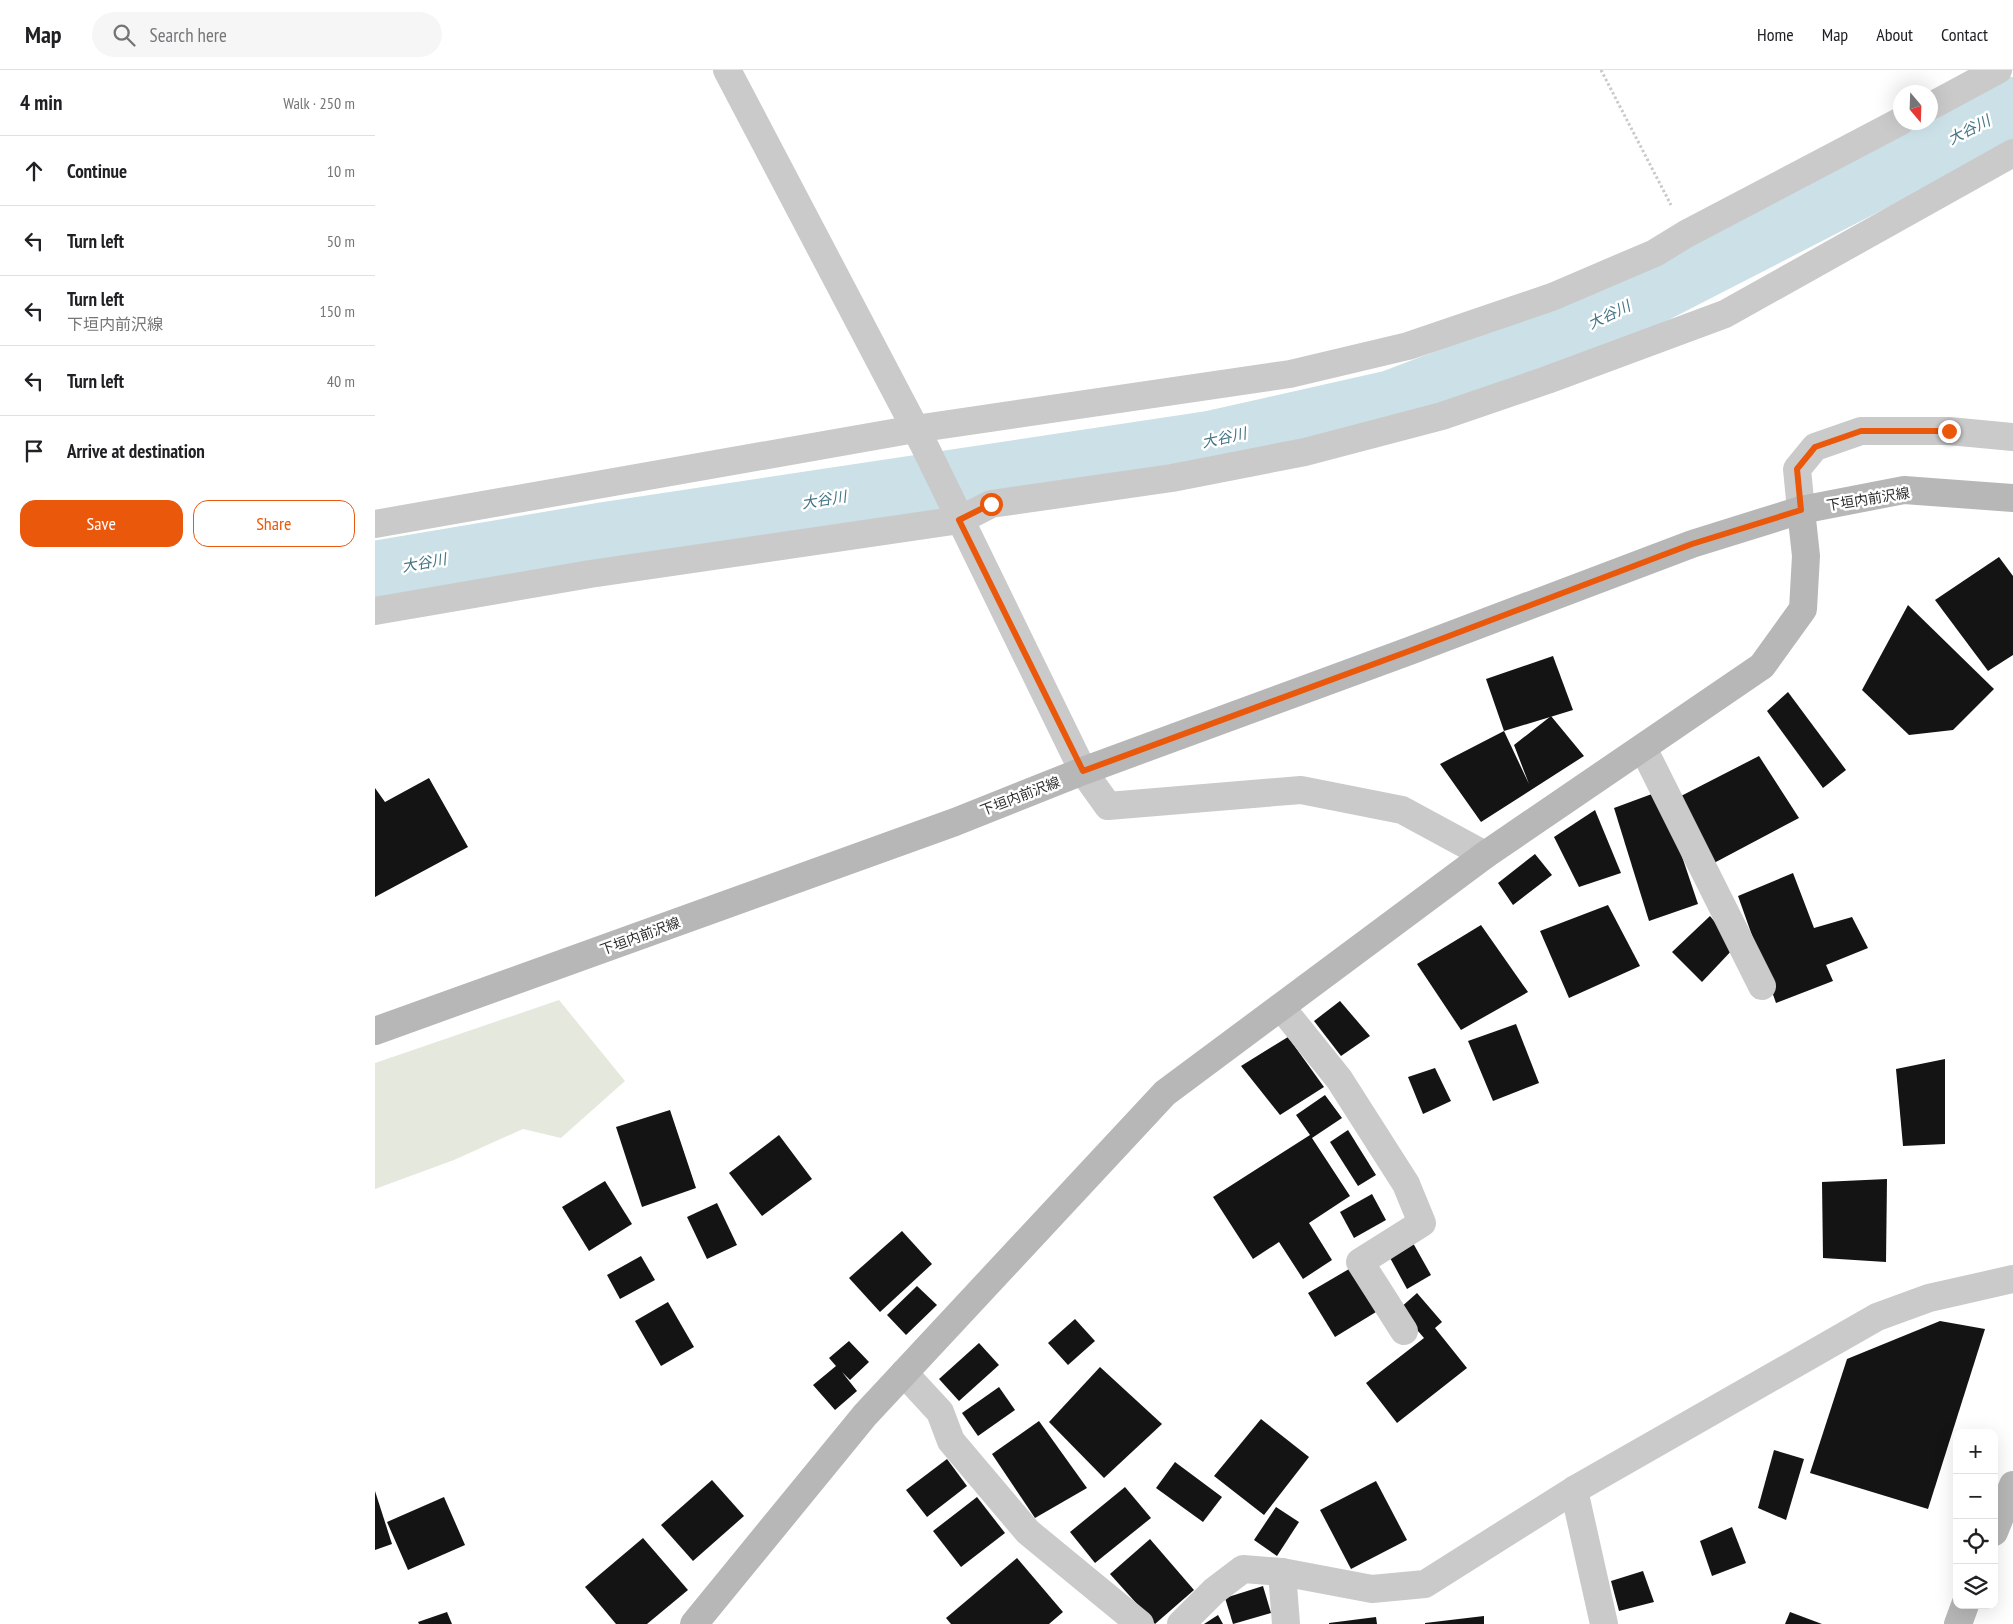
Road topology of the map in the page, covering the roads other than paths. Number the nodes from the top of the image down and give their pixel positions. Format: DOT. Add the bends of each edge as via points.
graph roads {
  1 [pos="727,70"];
  2 [pos="1998,70"];
  3 [pos="1938,102"];
  4 [pos="1893,125"];
  5 [pos="2013,153"];
  6 [pos="2013,437"];
  7 [pos="920,438"];
  8 [pos="2013,498"];
  9 [pos="954,509"];
  10 [pos="1801,510"];
  11 [pos="375,524"];
  12 [pos="375,611"];
  13 [pos="1643,748"];
  14 [pos="1083,771"];
  15 [pos="1485,856"];
  16 [pos="1762,986"];
  17 [pos="1281,1007"];
  18 [pos="375,1029"];
  19 [pos="2013,1279"];
  20 [pos="1404,1331"];
  21 [pos="904,1373"];
  22 [pos="2013,1485"];
  23 [pos="1574,1490"];
  24 [pos="1998,1522"];
  25 [pos="1283,1572"];
  26 [pos="1964,1609"];
  27 [pos="694,1624"];
  28 [pos="1140,1624"];
  29 [pos="1181,1624"];
  30 [pos="1286,1624"];
  31 [pos="1604,1624"];
  32 [pos="1958,1624"];
  1 -- 7 [label="street"];
  2 -- 3 [label="street"];
  4 -- 7 [label="street" via="1655,253 1552,296 1407,346 1290,374"];
  5 -- 9 [label="street" via="1725,314 1442,416 1305,452 1172,478"];
  6 -- 10 [label="street" via="1949,431 1861,431 1815,447 1797,469"];
  7 -- 9 [label="street"];
  7 -- 11 [label="street"];
  8 -- 10 [label="main road, 下垣内前沢線" via="1904,490"];
  9 -- 12 [label="street"];
  9 -- 14 [label="street"];
  10 -- 13 [label="main road" via="1806,556 1803,609 1762,666"];
  10 -- 14 [label="main road, 下垣内前沢線" via="1692,544"];
  13 -- 15 [label="main road"];
  13 -- 16 [label="street"];
  14 -- 15 [label="street" via="1108,806 1301,790 1403,810"];
  14 -- 18 [label="main road, 下垣内前沢線" via="955,822"];
  15 -- 17 [label="main road"];
  17 -- 20 [label="street" via="1339,1079 1406,1184 1422,1223 1360,1262"];
  17 -- 21 [label="main road" via="1165,1093"];
  19 -- 23 [label="street" via="1929,1298 1877,1317"];
  21 -- 27 [label="main road" via="865,1415"];
  21 -- 28 [label="street" via="940,1412 951,1441 1028,1532"];
  22 -- 24 [label="main road"];
  23 -- 25 [label="street" via="1425,1584 1371,1589"];
  23 -- 31 [label="street"];
  25 -- 29 [label="street" via="1243,1569 1214,1591"];
  25 -- 30 [label="street"];
  26 -- 32 [label="main road"];
}
